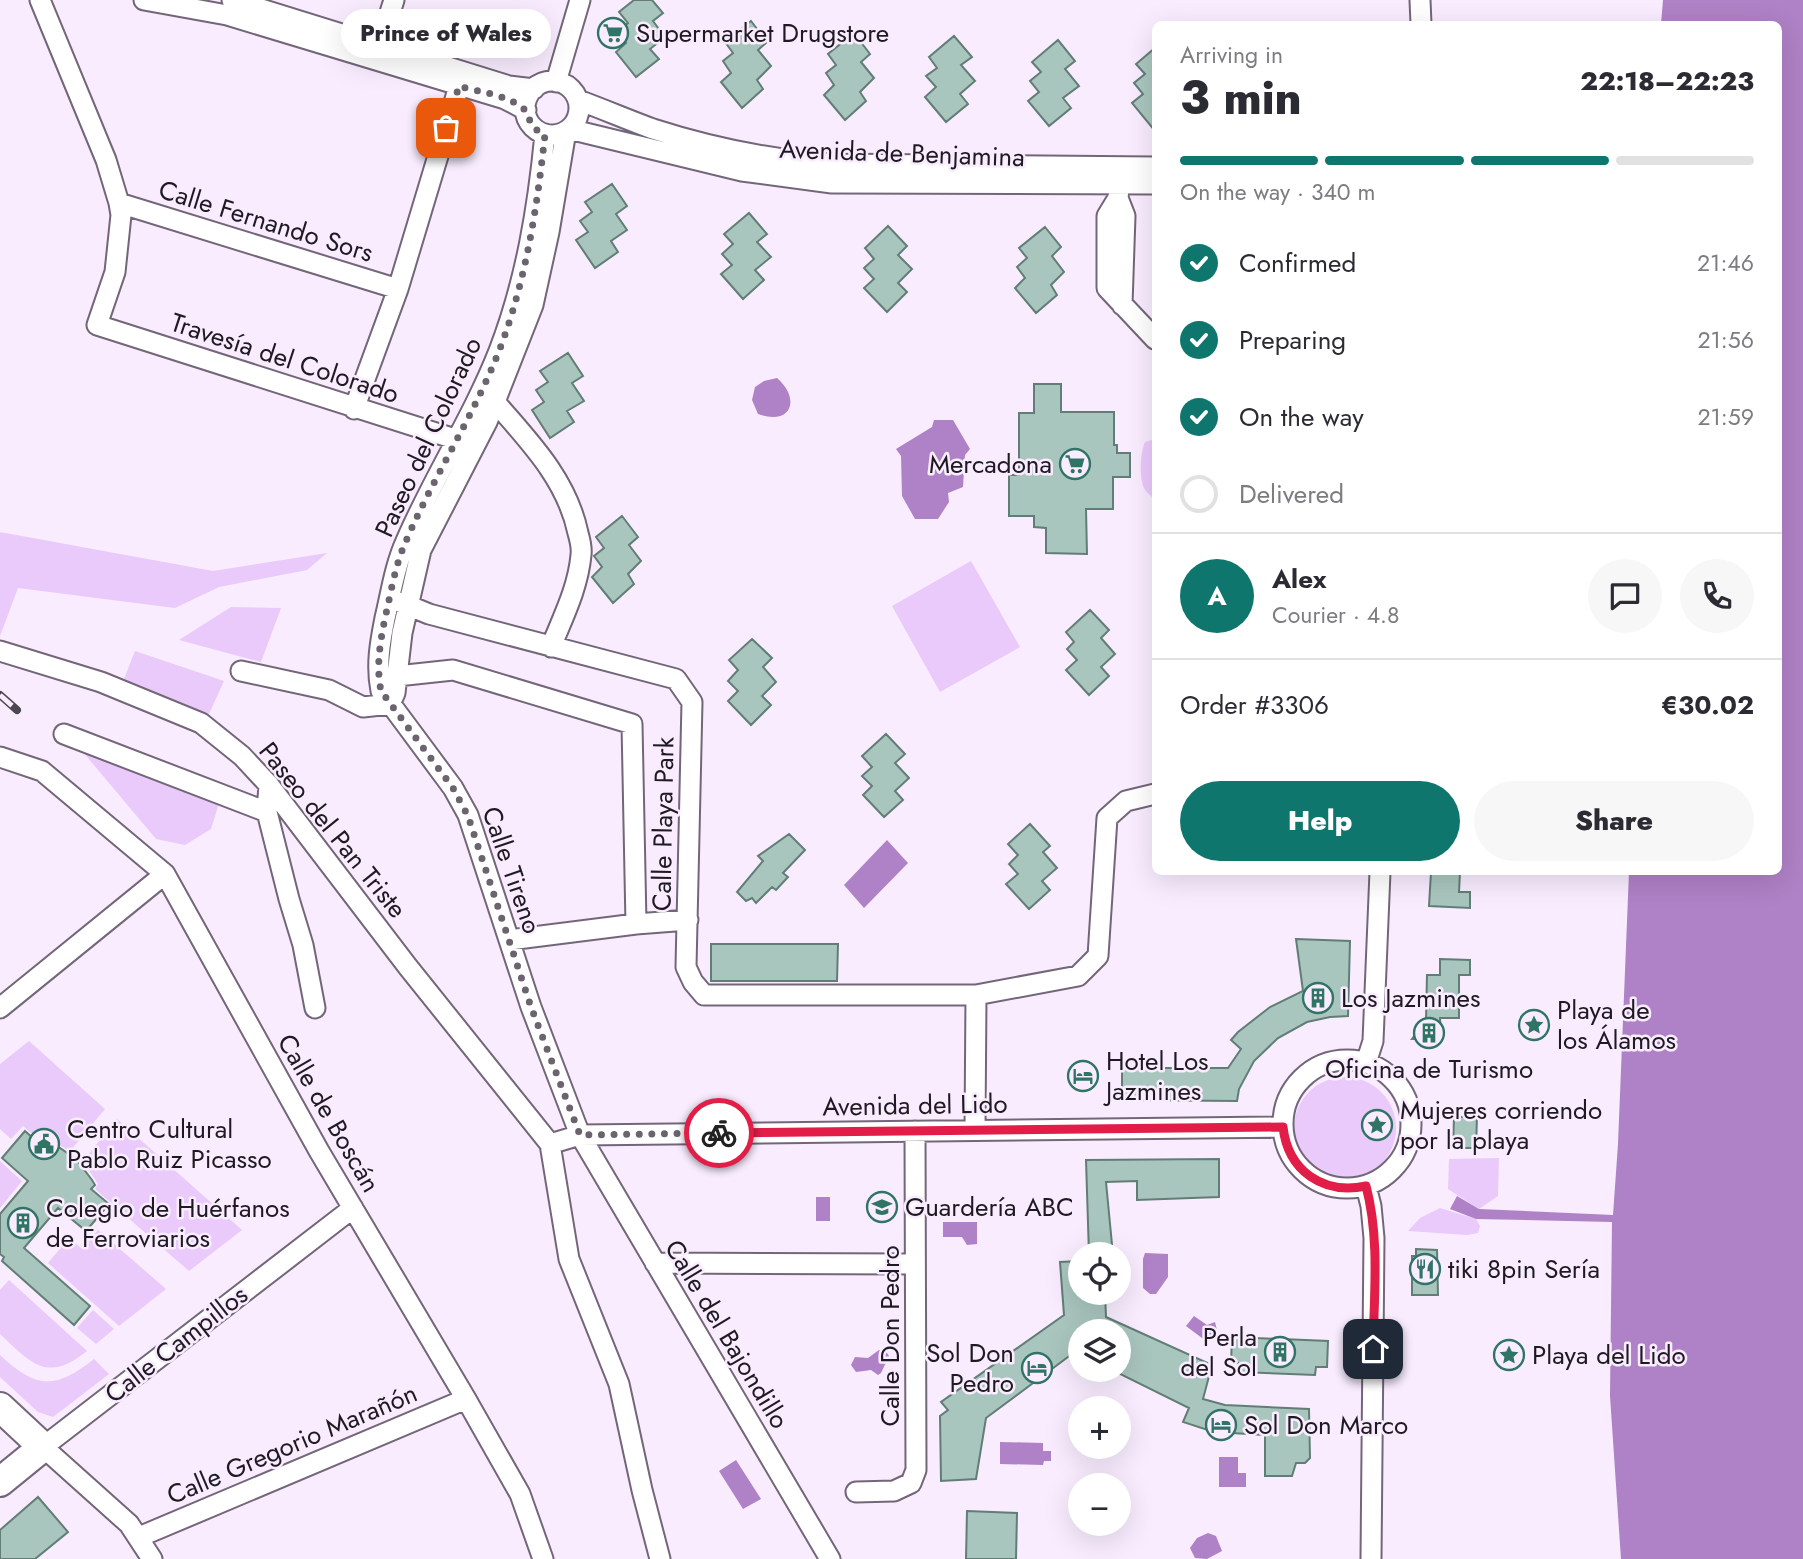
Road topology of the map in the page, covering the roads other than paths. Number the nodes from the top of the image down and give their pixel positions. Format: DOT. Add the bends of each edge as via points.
graph roads {
  1 [pos="40,0"];
  2 [pos="144,0"];
  3 [pos="232,0"];
  4 [pos="394,0"];
  5 [pos="580,0"];
  6 [pos="1420,0"];
  7 [pos="1420,21"];
  8 [pos="380,44"];
  9 [pos="556,82"];
  10 [pos="459,86"];
  11 [pos="534,89"];
  12 [pos="578,100"];
  13 [pos="526,110"];
  14 [pos="568,130"];
  15 [pos="545,134"];
  16 [pos="1152,167"];
  17 [pos="1152,185"];
  18 [pos="1119,191"];
  19 [pos="119,203"];
  20 [pos="398,289"];
  21 [pos="1152,336"];
  22 [pos="495,402"];
  23 [pos="354,408"];
  24 [pos="458,440"];
  25 [pos="390,598"];
  26 [pos="409,604"];
  27 [pos="551,648"];
  28 [pos="0,651"];
  29 [pos="241,671"];
  30 [pos="397,676"];
  31 [pos="390,704"];
  32 [pos="64,734"];
  33 [pos="0,757"];
  34 [pos="269,785"];
  35 [pos="1152,795"];
  36 [pos="267,812"];
  37 [pos="165,874"];
  38 [pos="1380,875"];
  39 [pos="688,920"];
  40 [pos="636,924"];
  41 [pos="509,940"];
  42 [pos="976,995"];
  43 [pos="0,1008"];
  44 [pos="315,1008"];
  45 [pos="1366,1063"];
  46 [pos="1283,1127"];
  47 [pos="975,1130"];
  48 [pos="915,1131"];
  49 [pos="580,1135"];
  50 [pos="550,1144"];
  51 [pos="1366,1186"];
  52 [pos="353,1208"];
  53 [pos="655,1263"];
  54 [pos="915,1264"];
  55 [pos="466,1399"];
  56 [pos="5,1412"];
  57 [pos="43,1447"];
  58 [pos="0,1474"];
  59 [pos="0,1482"];
  60 [pos="856,1492"];
  61 [pos="139,1537"];
  62 [pos="152,1559"];
  63 [pos="543,1559"];
  64 [pos="660,1559"];
  65 [pos="830,1559"];
  66 [pos="1371,1559"];
  1 -- 19 [label="street"];
  2 -- 10 [label="street" via="227,15"];
  3 -- 8 [label="street"];
  4 -- 8 [label="street"];
  5 -- 9 [label="street"];
  6 -- 7 [label="street"];
  8 -- 11 [label="street" via="509,86"];
  9 -- 11 [label="street"];
  9 -- 12 [label="street" via="568,86"];
  10 -- 13 [label="street"];
  10 -- 20 [label="street"];
  11 -- 13 [label="street"];
  12 -- 14 [label="street" via="578,114"];
  12 -- 16 [label="street, Avenida de Benjamina" via="694,141 790,161"];
  13 -- 15 [label="street" via="533,126"];
  14 -- 15 [label="street"];
  14 -- 18 [label="street, Avenida de Benjamina" via="742,171 809,181"];
  14 -- 22 [label="street, Paseo del Colorado" via="533,306"];
  15 -- 24 [label="street, Paseo del Colorado" via="530,242 517,297 484,387"];
  17 -- 18 [label="street, Avenida de Benjamina"];
  18 -- 21 [label="street" via="1125,216 1122,305"];
  19 -- 20 [label="street, Calle Fernando Sors"];
  19 -- 23 [label="street, Travesía del Colorado" via="115,272 97,325"];
  20 -- 23 [label="street"];
  22 -- 26 [label="street, Paseo del Colorado" via="421,550"];
  22 -- 27 [label="street" via="545,460 562,486 575,520 582,552 576,587"];
  23 -- 24 [label="street, Travesía del Colorado"];
  24 -- 25 [label="street, Paseo del Colorado" via="405,543"];
  25 -- 26 [label="street, Calle Playa Park"];
  25 -- 31 [label="street, Paseo del Colorado" via="377,672"];
  26 -- 27 [label="street, Calle Playa Park" via="429,614"];
  26 -- 30 [label="street, Paseo del Colorado"];
  27 -- 39 [label="street, Calle Playa Park" via="677,680 692,702"];
  28 -- 34 [label="street, Paseo del Pan Triste" via="101,682 201,723"];
  29 -- 31 [label="street" via="329,690 363,707"];
  30 -- 31 [label="street, Paseo del Colorado"];
  30 -- 40 [label="street" via="453,670 632,724"];
  31 -- 41 [label="street, Calle Tireno" via="453,788 468,816"];
  32 -- 36 [label="street"];
  33 -- 37 [label="street, Calle de Boscán" via="42,771"];
  34 -- 36 [label="street"];
  34 -- 50 [label="street, Paseo del Pan Triste"];
  35 -- 42 [label="street" via="1126,801 1107,818 1098,956 1078,976"];
  36 -- 44 [label="street"];
  37 -- 43 [label="street"];
  37 -- 52 [label="street, Calle de Boscán"];
  38 -- 45 [label="street" via="1373,1041"];
  39 -- 40 [label="street"];
  39 -- 42 [label="street, Calle Playa Park" via="686,967 704,995"];
  40 -- 41 [label="street"];
  41 -- 49 [label="street, Calle Tireno"];
  42 -- 47 [label="street"];
  45 -- 46 [label="street" via="1339,1060 1308,1073 1287,1100"];
  45 -- 51 [label="street" via="1398,1084 1410,1110 1411,1129 1397,1164"];
  46 -- 47 [label="street, Avenida del Lido"];
  46 -- 51 [label="street" via="1293,1161 1310,1177 1331,1187"];
  47 -- 48 [label="street, Avenida del Lido"];
  48 -- 49 [label="street, Avenida del Lido"];
  48 -- 54 [label="street, Calle Don Pedro"];
  49 -- 50 [label="street, Avenida del Lido"];
  49 -- 53 [label="street, Calle del Bajondillo"];
  50 -- 64 [label="street" via="569,1259 619,1384"];
  51 -- 66 [label="street" via="1374,1238"];
  52 -- 55 [label="street, Calle de Boscán"];
  52 -- 57 [label="street, Calle Campillos"];
  53 -- 54 [label="street"];
  53 -- 65 [label="street, Calle del Bajondillo"];
  54 -- 60 [label="street, Calle Don Pedro" via="916,1470 911,1483 894,1491"];
  55 -- 61 [label="street, Calle Gregorio Marañón"];
  55 -- 63 [label="street, Calle de Boscán" via="520,1494"];
  56 -- 57 [label="main road"];
  56 -- 58 [label="main road" via="13,1438"];
  57 -- 59 [label="main road, Calle Campillos"];
  57 -- 61 [label="street"];
  61 -- 62 [label="street"];
}
